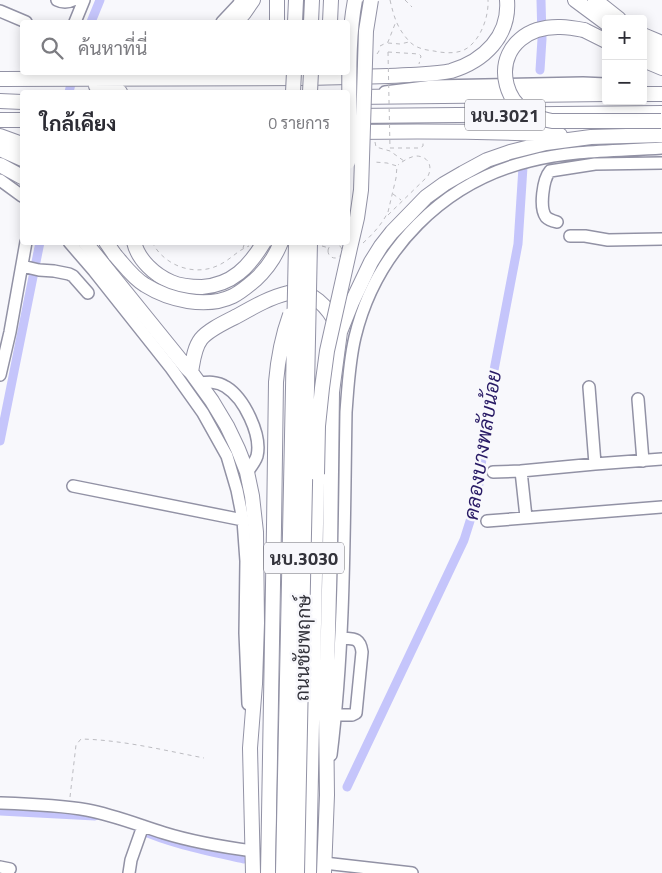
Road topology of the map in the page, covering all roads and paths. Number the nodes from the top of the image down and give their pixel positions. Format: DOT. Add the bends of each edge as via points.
graph roads {
  1 [pos="57,0"];
  2 [pos="73,0"];
  3 [pos="84,0"];
  4 [pos="241,0"];
  5 [pos="253,0"];
  6 [pos="277,0"];
  7 [pos="296,0"];
  8 [pos="301,0"];
  9 [pos="313,0"];
  10 [pos="331,0"];
  11 [pos="356,0"];
  12 [pos="370,0"];
  13 [pos="390,0"];
  14 [pos="405,0"];
  15 [pos="488,0"];
  16 [pos="507,0"];
  17 [pos="575,0"];
  18 [pos="595,0"];
  19 [pos="412,7"];
  20 [pos="0,10"];
  21 [pos="614,15"];
  22 [pos="22,20"];
  23 [pos="76,20"];
  24 [pos="224,20"];
  25 [pos="238,20"];
  26 [pos="277,20"];
  27 [pos="295,20"];
  28 [pos="300,20"];
  29 [pos="313,20"];
  30 [pos="330,20"];
  31 [pos="602,20"];
  32 [pos="647,37"];
  33 [pos="602,39"];
  34 [pos="410,42"];
  35 [pos="386,43"];
  36 [pos="662,44"];
  37 [pos="379,47"];
  38 [pos="647,48"];
  39 [pos="350,49"];
  40 [pos="662,56"];
  41 [pos="372,58"];
  42 [pos="647,62"];
  43 [pos="387,65"];
  44 [pos="396,65"];
  45 [pos="413,65"];
  46 [pos="662,68"];
  47 [pos="120,75"];
  48 [pos="294,75"];
  49 [pos="299,75"];
  50 [pos="312,75"];
  51 [pos="350,75"];
  52 [pos="67,77"];
  53 [pos="0,79"];
  54 [pos="105,79"];
  55 [pos="602,84"];
  56 [pos="0,88"];
  57 [pos="115,90"];
  58 [pos="293,90"];
  59 [pos="299,90"];
  60 [pos="312,90"];
  61 [pos="350,90"];
  62 [pos="602,94"];
  63 [pos="351,97"];
  64 [pos="0,101"];
  65 [pos="20,102"];
  66 [pos="350,116"];
  67 [pos="0,120"];
  68 [pos="20,120"];
  69 [pos="662,123"];
  70 [pos="350,132"];
  71 [pos="0,136"];
  72 [pos="591,138"];
  73 [pos="420,140"];
  74 [pos="375,142"];
  75 [pos="20,143"];
  76 [pos="662,148"];
  77 [pos="0,149"];
  78 [pos="20,158"];
  79 [pos="404,161"];
  80 [pos="371,162"];
  81 [pos="662,163"];
  82 [pos="0,164"];
  83 [pos="397,166"];
  84 [pos="20,176"];
  85 [pos="0,180"];
  86 [pos="392,194"];
  87 [pos="20,195"];
  88 [pos="402,201"];
  89 [pos="385,217"];
  90 [pos="556,222"];
  91 [pos="570,236"];
  92 [pos="662,239"];
  93 [pos="26,245"];
  94 [pos="72,245"];
  95 [pos="88,245"];
  96 [pos="108,245"];
  97 [pos="134,245"];
  98 [pos="154,245"];
  99 [pos="244,245"];
  100 [pos="253,245"];
  101 [pos="258,245"];
  102 [pos="280,245"];
  103 [pos="296,245"];
  104 [pos="310,245"];
  105 [pos="320,245"];
  106 [pos="332,245"];
  107 [pos="339,245"];
  108 [pos="362,245"];
  109 [pos="243,248"];
  110 [pos="24,267"];
  111 [pos="88,293"];
  112 [pos="340,332"];
  113 [pos="0,375"];
  114 [pos="195,377"];
  115 [pos="589,387"];
  116 [pos="638,399"];
  117 [pos="662,459"];
  118 [pos="643,461"];
  119 [pos="595,464"];
  120 [pos="521,471"];
  121 [pos="246,472"];
  122 [pos="493,472"];
  123 [pos="73,486"];
  124 [pos="662,507"];
  125 [pos="526,518"];
  126 [pos="243,520"];
  127 [pos="486,521"];
  128 [pos="341,638"];
  129 [pos="336,714"];
  130 [pos="250,748"];
  131 [pos="204,758"];
  132 [pos="326,795"];
  133 [pos="0,803"];
  134 [pos="69,808"];
  135 [pos="143,827"];
  136 [pos="253,851"];
  137 [pos="324,868"];
  138 [pos="129,873"];
  139 [pos="253,873"];
  140 [pos="268,873"];
  141 [pos="283,873"];
  142 [pos="297,873"];
  143 [pos="309,873"];
  144 [pos="412,873"];
  1 -- 2 [label="street"];
  3 -- 23 [label="street"];
  4 -- 24 [label="street"];
  5 -- 25 [label="main road"];
  6 -- 26 [label="main road"];
  7 -- 27 [label="main road"];
  8 -- 28 [label="main road"];
  9 -- 29 [label="main road"];
  10 -- 30 [label="main road"];
  11 -- 39 [label="main road, bridge"];
  12 -- 143 [label="main road, bridge" via="366,31 361,190 327,350 319,417"];
  13 -- 34 [label="path" via="396,23"];
  14 -- 19 [label="path"];
  15 -- 34 [label="path" via="485,23 464,50 439,52 416,47"];
  16 -- 54 [label="main road" via="504,28 497,41 471,62 450,71 376,77"];
  17 -- 31 [label="main road"];
  18 -- 21 [label="main road"];
  20 -- 22 [label="street"];
  32 -- 36 [label="main road"];
  33 -- 69 [label="main road, bridge" via="584,30 565,27 539,29 525,36 513,46 508,56 506,78 511,97 523,110 540,119"];
  34 -- 35 [label="path"];
  37 -- 41 [label="path"];
  38 -- 40 [label="main road"];
  42 -- 46 [label="main road"];
  43 -- 44 [label="path"];
  45 -- 73 [label="path, bridge" via="420,60 418,54 388,52 390,148 420,148 423,146"];
  47 -- 54 [label="main road"];
  48 -- 58 [label="main road, bridge"];
  49 -- 59 [label="main road"];
  50 -- 60 [label="main road, bridge"];
  51 -- 61 [label="main road, bridge"];
  52 -- 53 [label="main road"];
  52 -- 54 [label="main road"];
  55 -- 63 [label="street" via="433,86"];
  56 -- 57 [label="main road" via="99,86"];
  62 -- 63 [label="main road, นบ.3021"];
  64 -- 65 [label="main road"];
  66 -- 69 [label="main road, นบ.3021"];
  67 -- 68 [label="main road"];
  69 -- 72 [label="main road"];
  70 -- 72 [label="main road"];
  71 -- 75 [label="main road"];
  72 -- 112 [label="main road" via="546,143 510,152 463,173 426,197 392,232 370,262"];
  74 -- 79 [label="path" via="376,147 390,151"];
  76 -- 128 [label="street" via="550,157 490,174 466,186 422,218 388,261 374,285 355,337 348,384"];
  77 -- 78 [label="main road"];
  79 -- 83 [label="path"];
  79 -- 88 [label="path" via="411,157 425,158 430,172"];
  80 -- 83 [label="path"];
  81 -- 90 [label="street" via="595,164 550,171 542,199 543,208 548,219"];
  82 -- 84 [label="main road"];
  83 -- 86 [label="path"];
  85 -- 87 [label="street"];
  86 -- 88 [label="path"];
  86 -- 89 [label="path"];
  88 -- 89 [label="path"];
  89 -- 108 [label="path"];
  91 -- 92 [label="street" via="608,240"];
  93 -- 110 [label="street"];
  94 -- 126 [label="street" via="171,368 203,413 227,456"];
  95 -- 114 [label="main road"];
  96 -- 102 [label="main road, bridge" via="143,284 162,295 199,302 219,300 245,288 267,267"];
  97 -- 101 [label="main road, bridge" via="157,274 172,282 194,287 213,286 232,279 254,258"];
  98 -- 109 [label="path" via="178,267 198,270 214,268"];
  99 -- 109 [label="path"];
  100 -- 109 [label="path"];
  103 -- 141 [label="main road, ถนนชัยพฤกษ์ / นบ.3030, bridge"];
  104 -- 142 [label="main road, ถนนชัยพฤกษ์ / นบ.3030, bridge"];
  105 -- 140 [label="main road, bridge" via="282,339 276,382"];
  106 -- 107 [label="path" via="329,253 338,257 342,252"];
  110 -- 111 [label="street" via="74,276"];
  110 -- 113 [label="street"];
  112 -- 114 [label="main road" via="322,303 304,293 290,292 268,300 205,335 197,346"];
  112 -- 132 [label="main road" via="332,392"];
  114 -- 121 [label="main road" via="228,426"];
  114 -- 121 [label="street" via="226,386 250,418 258,441 258,454"];
  115 -- 119 [label="street"];
  116 -- 118 [label="street"];
  117 -- 118 [label="street"];
  118 -- 119 [label="street"];
  119 -- 120 [label="street"];
  120 -- 122 [label="street"];
  120 -- 125 [label="street"];
  121 -- 130 [label="main road" via="252,496 257,550 257,640"];
  123 -- 126 [label="street"];
  124 -- 125 [label="street"];
  125 -- 127 [label="street"];
  126 -- 130 [label="street"];
  128 -- 129 [label="street"];
  128 -- 129 [label="street" via="360,642 362,652 356,713"];
  129 -- 132 [label="street"];
  130 -- 136 [label="main road"];
  131 -- 134 [label="path" via="81,739 76,746"];
  132 -- 137 [label="main road"];
  133 -- 134 [label="street"];
  134 -- 135 [label="street" via="121,818"];
  135 -- 136 [label="street" via="210,845"];
  135 -- 138 [label="street"];
  136 -- 139 [label="main road"];
  137 -- 144 [label="street"];
}
